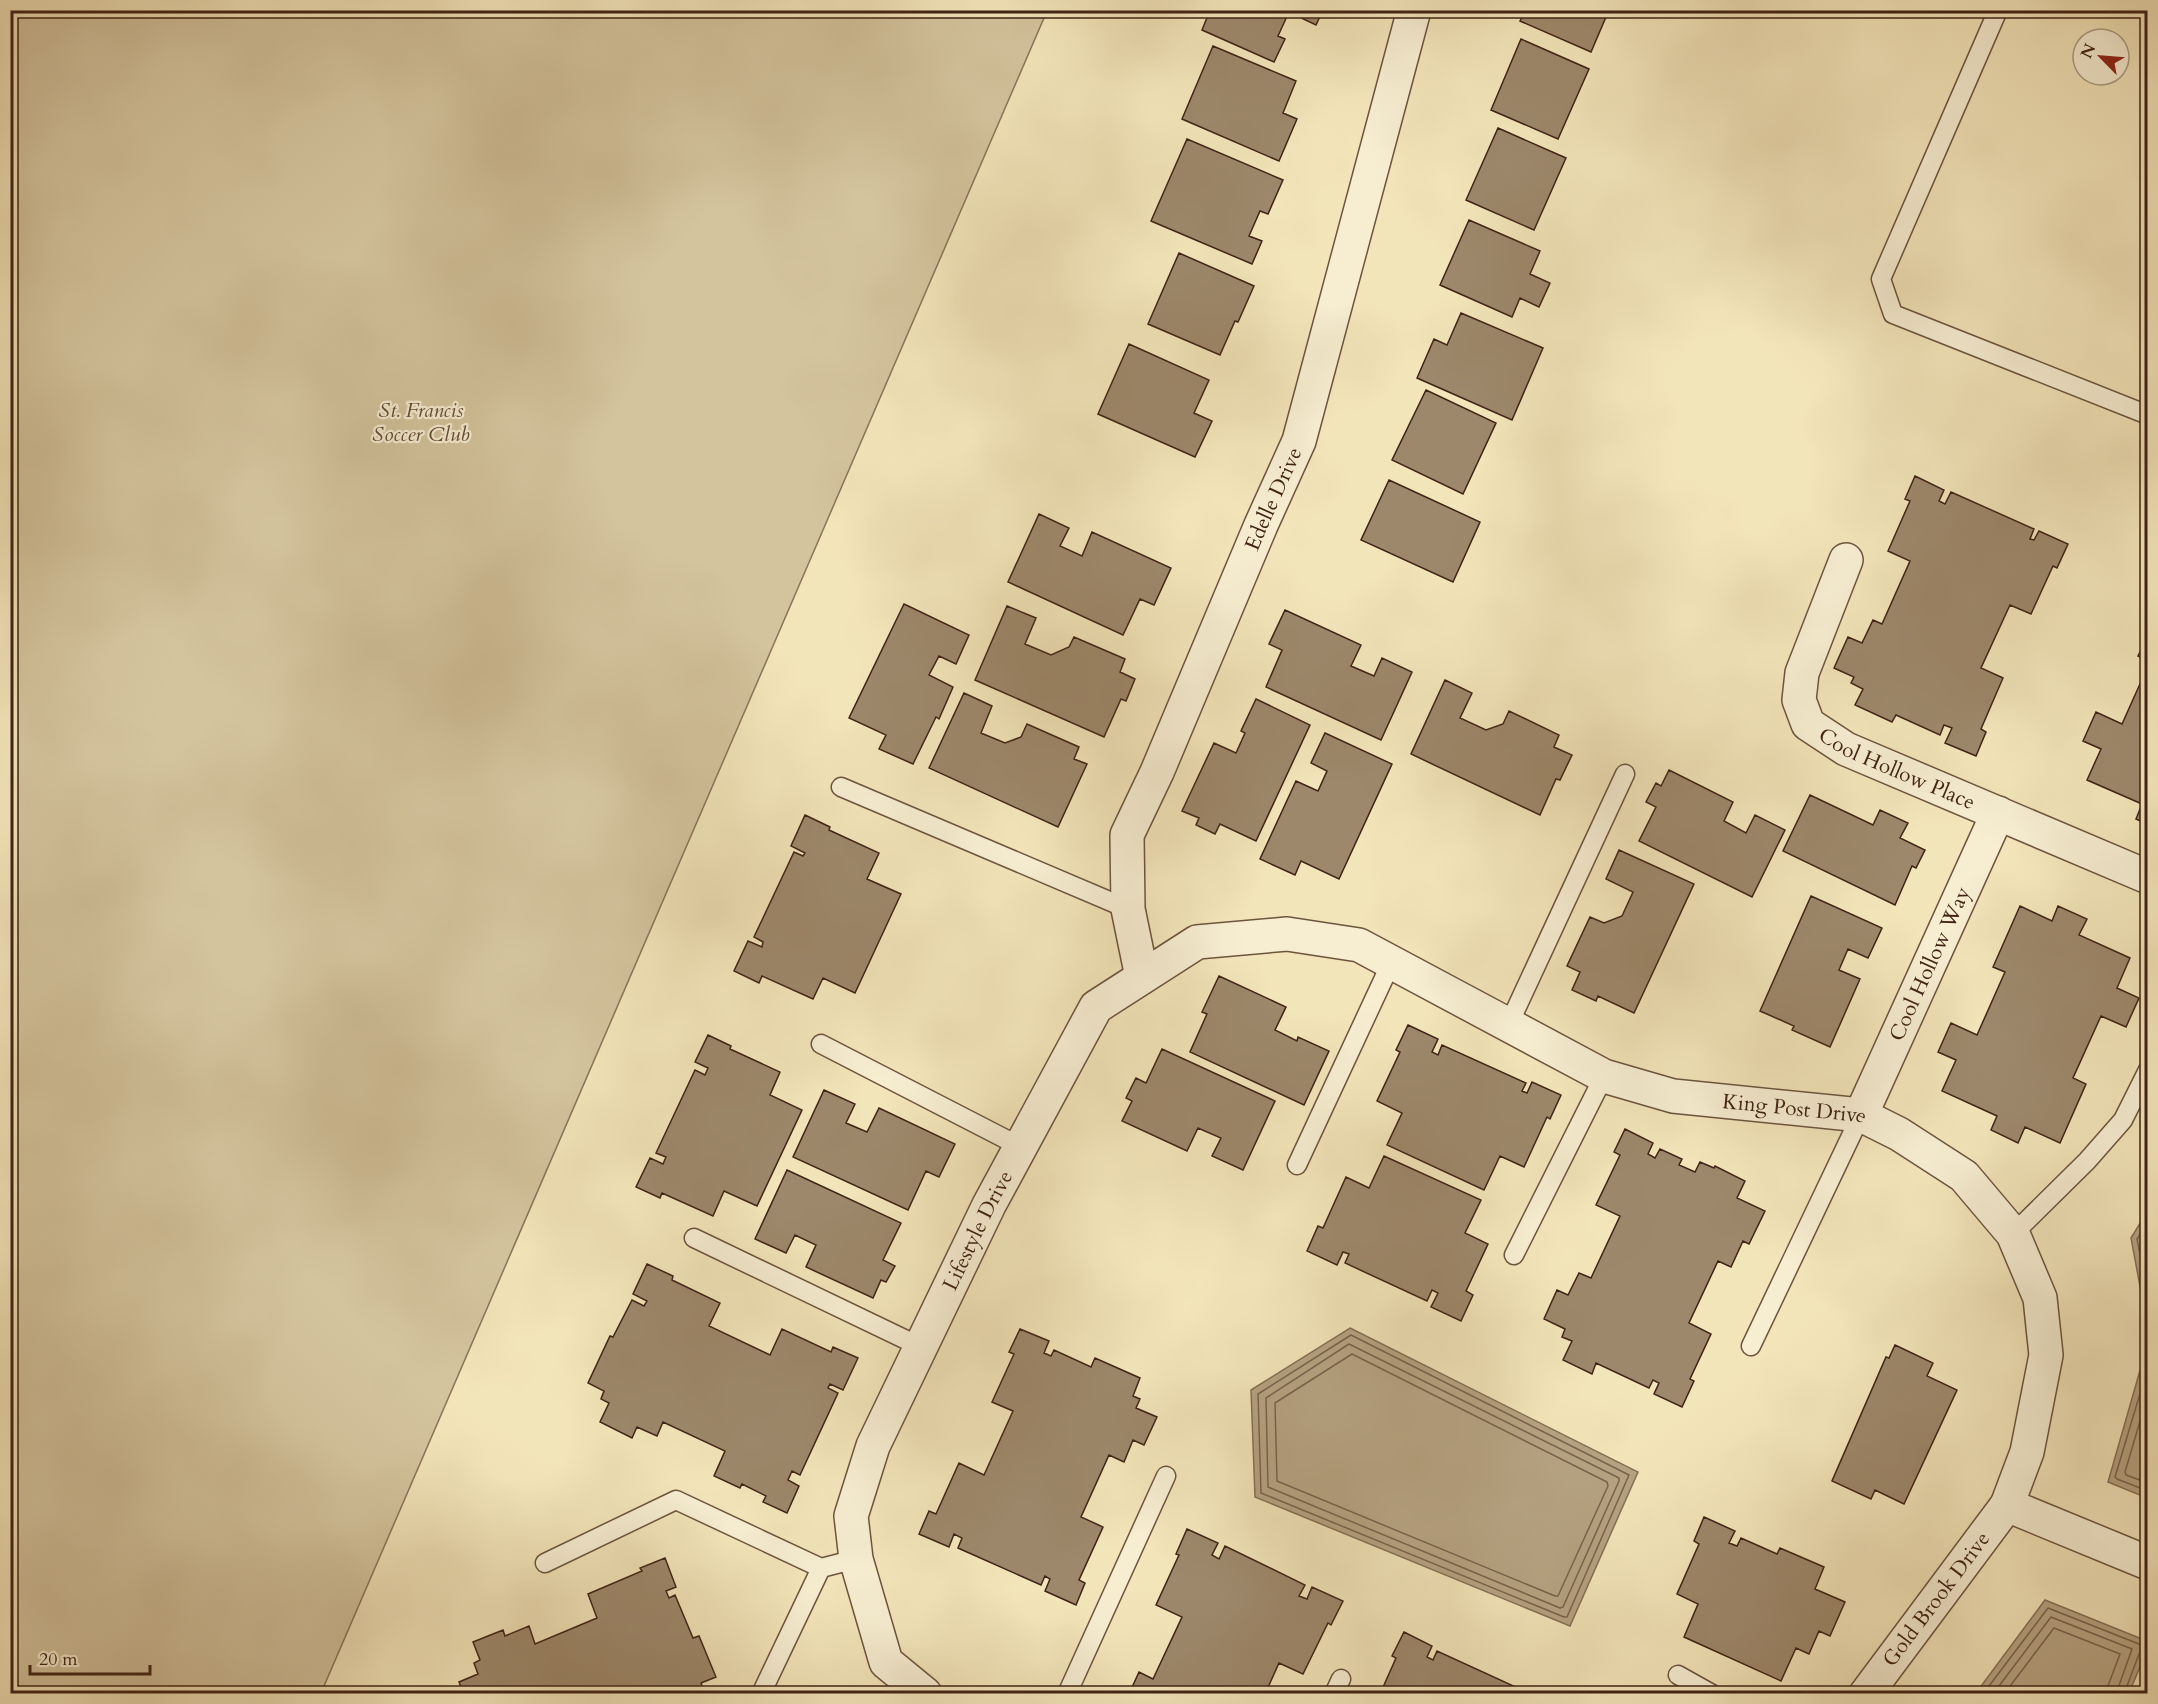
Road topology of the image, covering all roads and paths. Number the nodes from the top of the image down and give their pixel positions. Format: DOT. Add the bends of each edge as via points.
graph roads {
  1 [pos="1414,10"];
  2 [pos="1998,10"];
  3 [pos="2148,415"];
  4 [pos="1846,560"];
  5 [pos="1625,774"];
  6 [pos="841,786"];
  7 [pos="1998,813"];
  8 [pos="2148,877"];
  9 [pos="1128,909"];
  10 [pos="1287,934"];
  11 [pos="1391,963"];
  12 [pos="1142,977"];
  13 [pos="1508,1026"];
  14 [pos="821,1044"];
  15 [pos="2148,1071"];
  16 [pos="1604,1076"];
  17 [pos="1861,1115"];
  18 [pos="1021,1147"];
  19 [pos="1297,1165"];
  20 [pos="2013,1234"];
  21 [pos="694,1238"];
  22 [pos="1514,1255"];
  23 [pos="1751,1346"];
  24 [pos="921,1347"];
  25 [pos="1166,1476"];
  26 [pos="2007,1505"];
  27 [pos="856,1559"];
  28 [pos="545,1563"];
  29 [pos="2148,1563"];
  30 [pos="821,1568"];
  31 [pos="1678,1675"];
  32 [pos="761,1694"];
  33 [pos="925,1694"];
  34 [pos="1067,1694"];
  35 [pos="1712,1694"];
  36 [pos="1866,1694"];
  1 -- 9 [label="street, Edelle Drive" via="1299,441 1127,835"];
  2 -- 3 [label="lane" via="1881,279 1893,314"];
  4 -- 7 [label="street, Cool Hollow Place" via="1802,673 1799,700 1808,724 1846,749"];
  5 -- 13 [label="lane"];
  6 -- 9 [label="lane"];
  7 -- 8 [label="street, Cool Hollow Place"];
  7 -- 17 [label="street, Cool Hollow Way"];
  9 -- 12 [label="street, Edelle Drive"];
  10 -- 11 [label="street, King Post Drive" via="1359,945"];
  10 -- 12 [label="street, Lifestyle Drive" via="1197,942"];
  11 -- 13 [label="street, King Post Drive"];
  11 -- 19 [label="lane"];
  12 -- 18 [label="street, Lifestyle Drive" via="1096,1007"];
  13 -- 16 [label="street, King Post Drive"];
  14 -- 18 [label="lane"];
  15 -- 20 [label="lane" via="2123,1120"];
  16 -- 17 [label="street, King Post Drive" via="1673,1096"];
  16 -- 22 [label="lane"];
  17 -- 20 [label="street, King Post Drive" via="1899,1134 1964,1176"];
  17 -- 23 [label="lane"];
  18 -- 24 [label="street, Lifestyle Drive"];
  20 -- 26 [label="street, King Post Drive" via="2040,1298 2046,1355 2027,1452"];
  21 -- 24 [label="lane"];
  24 -- 27 [label="street, Lifestyle Drive" via="873,1446 851,1516"];
  25 -- 34 [label="lane"];
  26 -- 29 [label="street"];
  26 -- 36 [label="street, Gold Brook Drive"];
  27 -- 30 [label="lane"];
  27 -- 33 [label="street, Lifestyle Drive" via="886,1662"];
  28 -- 30 [label="lane" via="676,1500"];
  30 -- 32 [label="lane"];
  31 -- 35 [label="lane"];
}
